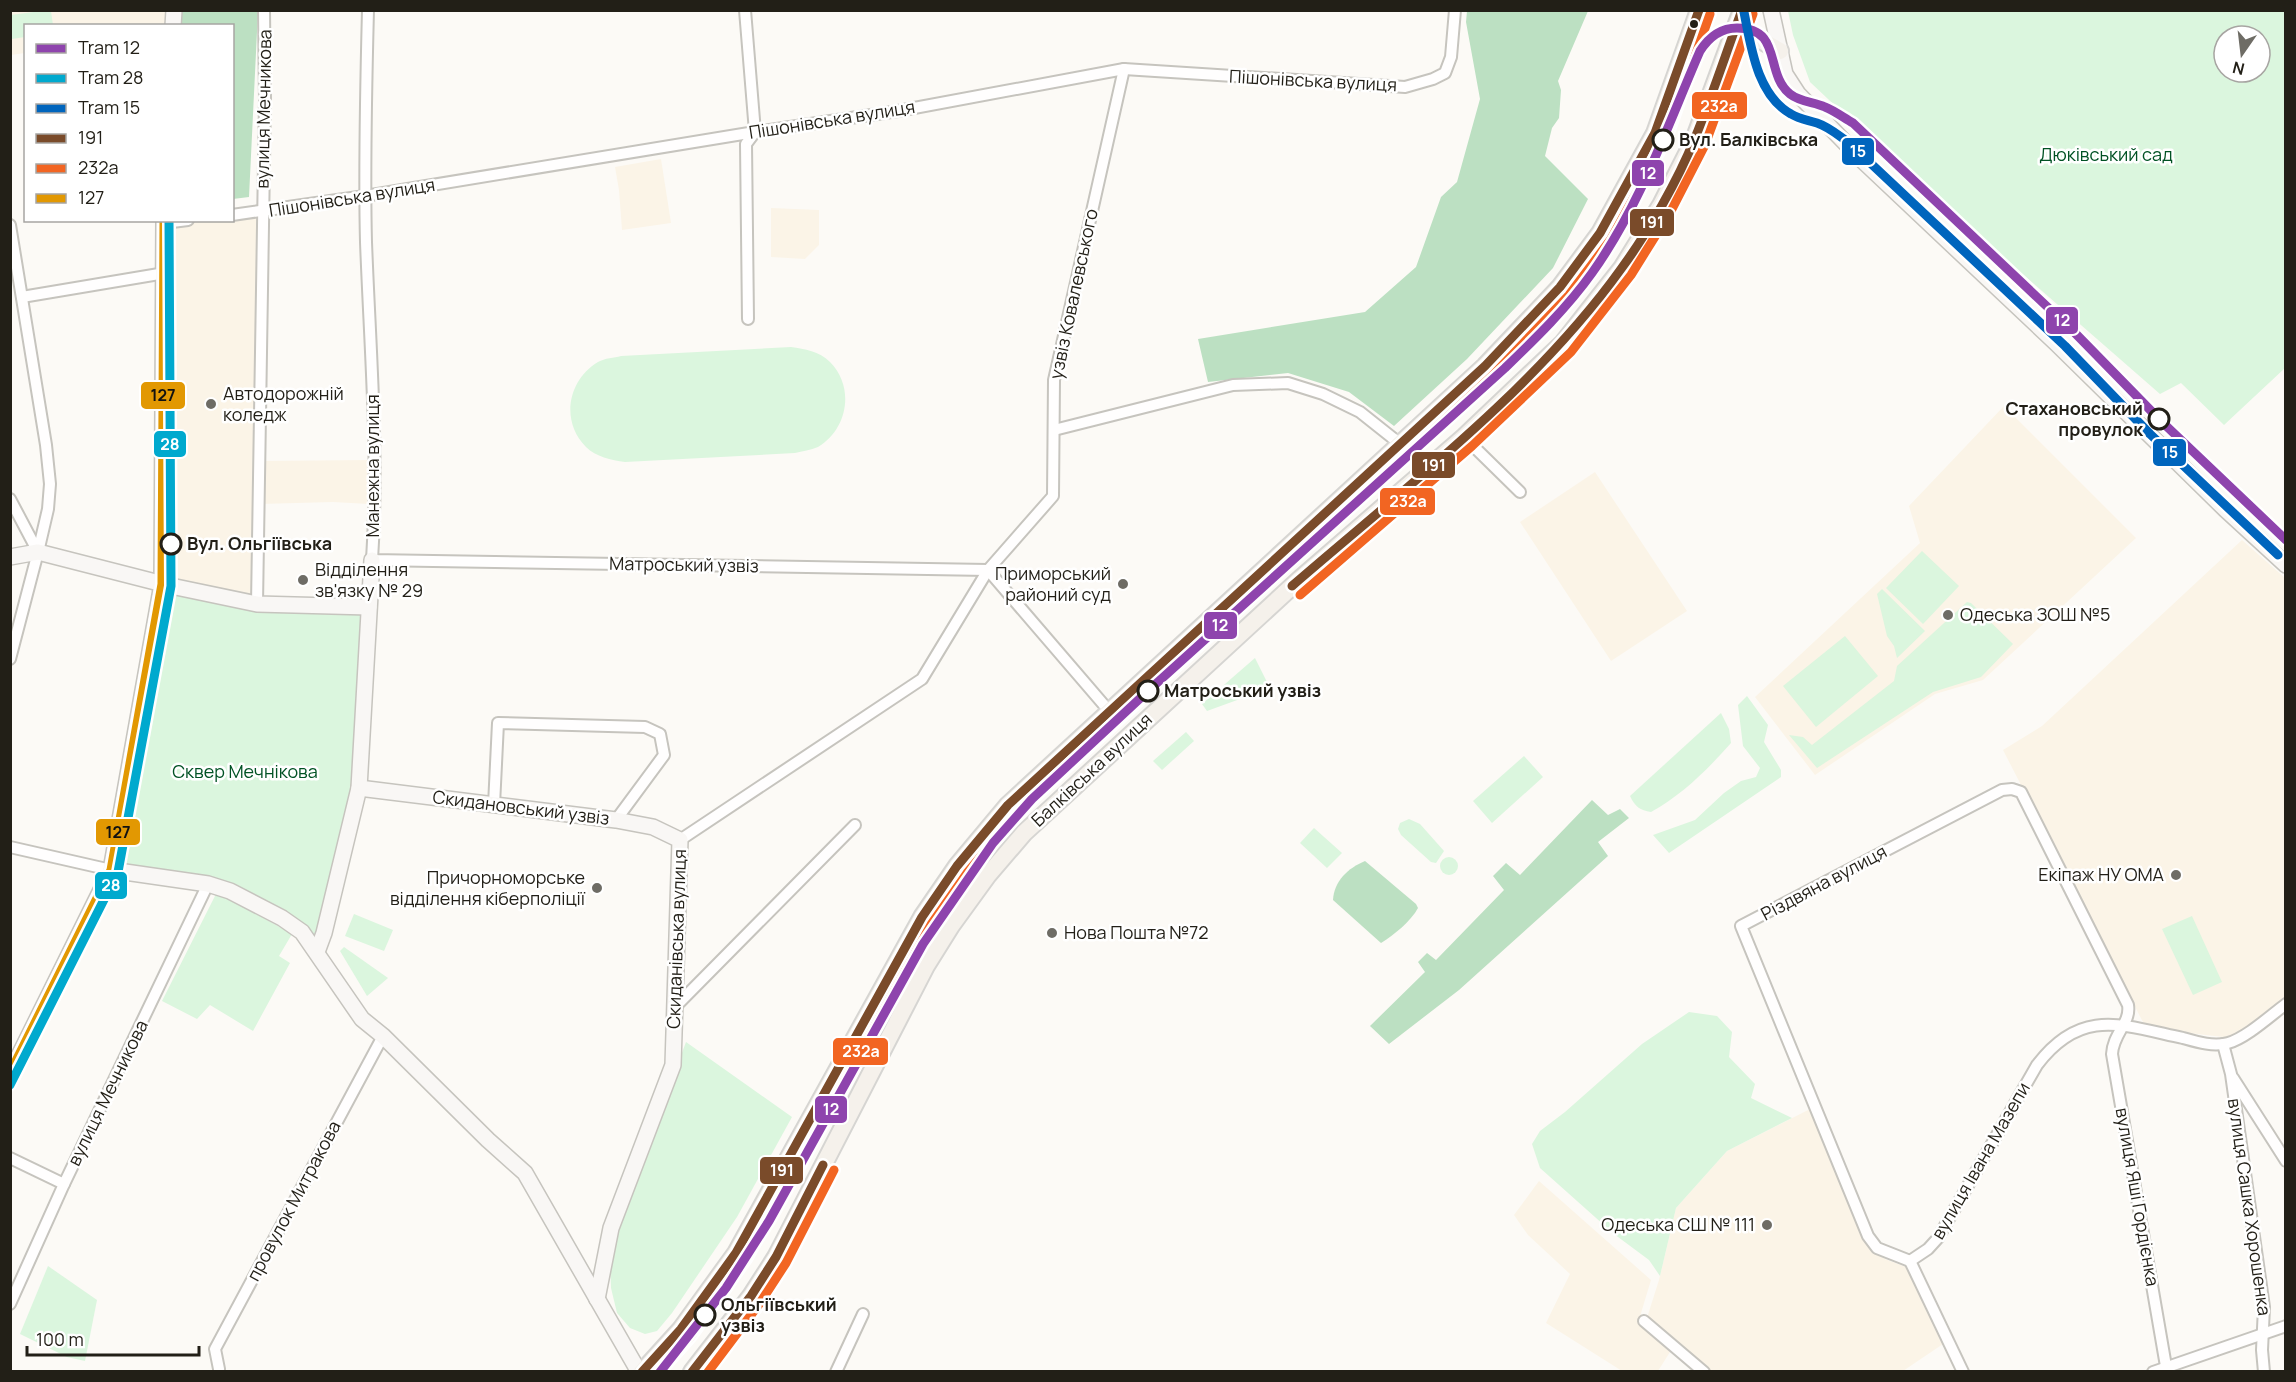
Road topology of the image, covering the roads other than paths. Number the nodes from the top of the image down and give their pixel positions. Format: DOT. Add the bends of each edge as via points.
graph roads {
  1 [pos="264,10"];
  2 [pos="368,10"];
  3 [pos="745,10"];
  4 [pos="1455,10"];
  5 [pos="1700,10"];
  6 [pos="1742,10"];
  7 [pos="1770,10"];
  8 [pos="1779,51"];
  9 [pos="1723,60"];
  10 [pos="1124,69"];
  11 [pos="755,132"];
  12 [pos="365,196"];
  13 [pos="262,212"];
  14 [pos="234,215"];
  15 [pos="164,222"];
  16 [pos="10,225"];
  17 [pos="165,273"];
  18 [pos="21,297"];
  19 [pos="748,319"];
  20 [pos="1054,430"];
  21 [pos="1464,437"];
  22 [pos="1399,443"];
  23 [pos="1520,492"];
  24 [pos="10,499"];
  25 [pos="38,552"];
  26 [pos="10,557"];
  27 [pos="372,560"];
  28 [pos="2286,566"];
  29 [pos="988,570"];
  30 [pos="162,584"];
  31 [pos="257,604"];
  32 [pos="369,607"];
  33 [pos="10,659"];
  34 [pos="1110,712"];
  35 [pos="359,788"];
  36 [pos="494,805"];
  37 [pos="616,820"];
  38 [pos="855,825"];
  39 [pos="680,840"];
  40 [pos="10,847"];
  41 [pos="111,870"];
  42 [pos="208,884"];
  43 [pos="317,952"];
  44 [pos="2286,1004"];
  45 [pos="675,1007"];
  46 [pos="2123,1025"];
  47 [pos="383,1036"];
  48 [pos="2223,1044"];
  49 [pos="10,1074"];
  50 [pos="2231,1074"];
  51 [pos="10,1158"];
  52 [pos="2286,1161"];
  53 [pos="64,1184"];
  54 [pos="1910,1261"];
  55 [pos="597,1299"];
  56 [pos="10,1304"];
  57 [pos="863,1314"];
  58 [pos="1644,1321"];
  59 [pos="2286,1326"];
  60 [pos="2263,1334"];
  61 [pos="219,1369"];
  62 [pos="2166,1369"];
  63 [pos="641,1371"];
  64 [pos="692,1371"];
  65 [pos="836,1371"];
  66 [pos="1704,1371"];
  67 [pos="1963,1371"];
  68 [pos="2153,1371"];
  69 [pos="2265,1371"];
  1 -- 13 [label="street, вулиця Мечникова"];
  2 -- 12 [label="street, Манежна вулиця"];
  3 -- 11 [label="street"];
  4 -- 10 [label="street, Пішонівська вулиця" via="1451,57 1445,73 1404,87"];
  5 -- 22 [label="main road, Балківська вулиця" via="1655,133 1600,232 1560,287 1485,366"];
  6 -- 9 [label="main road, Балківська вулиця"];
  7 -- 8 [label="street"];
  8 -- 9 [label="main road" via="1755,37 1741,41"];
  8 -- 28 [label="street" via="1792,87 1861,159"];
  9 -- 21 [label="main road, Балківська вулиця" via="1694,140 1661,205 1622,268 1563,343"];
  10 -- 11 [label="street, Пішонівська вулиця" via="898,111"];
  10 -- 20 [label="street, узвіз Ковалевського" via="1054,380"];
  11 -- 12 [label="street, Пішонівська вулиця"];
  11 -- 19 [label="street" via="746,144"];
  12 -- 13 [label="street, Пішонівська вулиця"];
  12 -- 27 [label="street, Манежна вулиця" via="373,368"];
  13 -- 14 [label="street, Пішонівська вулиця"];
  13 -- 31 [label="street, вулиця Мечникова"];
  15 -- 17 [label="street"];
  16 -- 18 [label="street"];
  17 -- 18 [label="street"];
  17 -- 30 [label="street"];
  18 -- 25 [label="street" via="50,484"];
  20 -- 22 [label="street" via="1233,385 1288,383 1360,412"];
  20 -- 29 [label="street, узвіз Ковалевського" via="1053,496"];
  21 -- 23 [label="street"];
  21 -- 64 [label="main road, Балківська вулиця" via="1300,579 1083,777 1024,833 988,875 926,966 776,1257 751,1296"];
  22 -- 34 [label="main road, Балківська вулиця"];
  24 -- 25 [label="street"];
  25 -- 26 [label="street"];
  25 -- 30 [label="street"];
  25 -- 33 [label="street"];
  27 -- 29 [label="street, Матроський узвіз"];
  27 -- 32 [label="street, Манежна вулиця"];
  29 -- 34 [label="street"];
  29 -- 39 [label="street, Скиданівська вулиця" via="922,679"];
  30 -- 31 [label="street"];
  30 -- 41 [label="street"];
  31 -- 32 [label="street"];
  32 -- 35 [label="street, Манежна вулиця"];
  34 -- 63 [label="main road, Балківська вулиця" via="1008,805 957,866 894,966 736,1253 681,1329"];
  35 -- 36 [label="street, Скидановський узвіз"];
  35 -- 43 [label="street, Манежна вулиця"];
  36 -- 37 [label="street, Скидановський узвіз"];
  36 -- 37 [label="street" via="498,723 653,729 660,734 664,755"];
  37 -- 39 [label="street, Скидановський узвіз" via="653,827"];
  38 -- 45 [label="street"];
  39 -- 45 [label="street, Скиданівська вулиця"];
  40 -- 41 [label="street"];
  41 -- 42 [label="street"];
  41 -- 49 [label="street"];
  42 -- 43 [label="street" via="282,918 302,932"];
  42 -- 53 [label="street, вулиця Мечникова"];
  43 -- 47 [label="street" via="362,1019"];
  44 -- 48 [label="street" via="2239,1039"];
  45 -- 55 [label="street, Скиданівська вулиця" via="673,1065 611,1228"];
  46 -- 48 [label="street, вулиця Івана Мазепи"];
  46 -- 54 [label="street, вулиця Івана Мазепи" via="2083,1028 2053,1045 2037,1065 1938,1238"];
  46 -- 54 [label="street, Різдвяна вулиця" via="2129,1014 2125,998 2021,792 2012,789 2002,790 1741,926 1868,1236 1877,1248"];
  46 -- 62 [label="street, вулиця Яші Гордієнка" via="2114,1038 2112,1054"];
  47 -- 55 [label="street" via="525,1173"];
  47 -- 61 [label="street, провулок Митракова" via="215,1349"];
  48 -- 50 [label="street, вулиця Сашка Хорошенка"];
  50 -- 52 [label="street"];
  50 -- 60 [label="street, вулиця Сашка Хорошенка" via="2264,1307"];
  51 -- 53 [label="street"];
  53 -- 56 [label="street, вулиця Мечникова"];
  54 -- 67 [label="street"];
  55 -- 63 [label="street"];
  57 -- 65 [label="street"];
  58 -- 66 [label="street"];
  59 -- 60 [label="street"];
  60 -- 62 [label="street"];
  60 -- 69 [label="street, вулиця Сашка Хорошенка"];
  62 -- 68 [label="street"];
}
